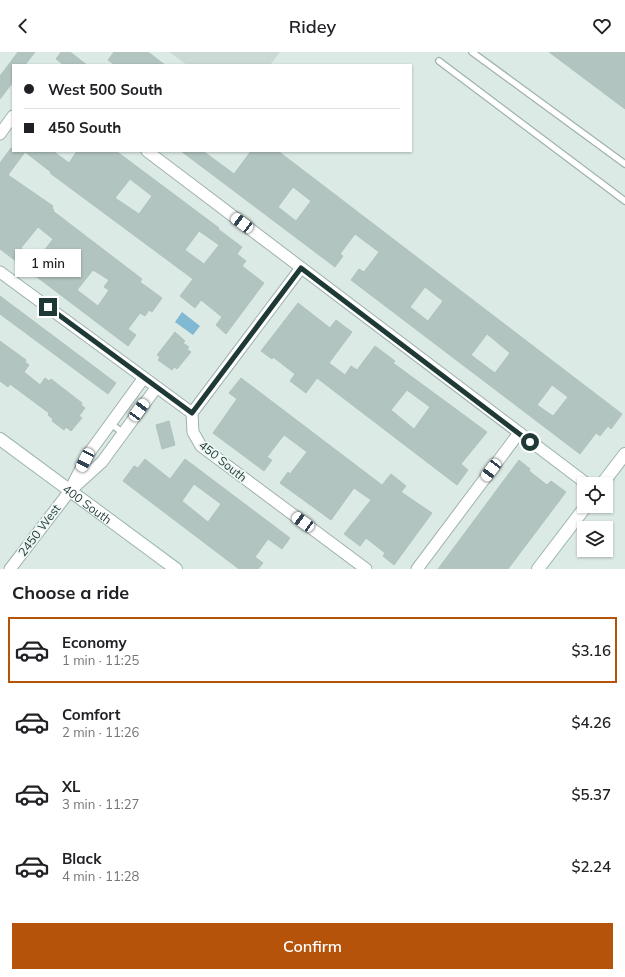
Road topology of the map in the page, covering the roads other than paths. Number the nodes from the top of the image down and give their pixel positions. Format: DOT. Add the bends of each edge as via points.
graph roads {
  1 [pos="472,52"];
  2 [pos="439,61"];
  3 [pos="12,117"];
  4 [pos="0,134"];
  5 [pos="148,152"];
  6 [pos="625,164"];
  7 [pos="625,201"];
  8 [pos="301,268"];
  9 [pos="0,272"];
  10 [pos="144,379"];
  11 [pos="156,388"];
  12 [pos="192,413"];
  13 [pos="110,423"];
  14 [pos="123,433"];
  15 [pos="519,434"];
  16 [pos="0,439"];
  17 [pos="625,454"];
  18 [pos="577,477"];
  19 [pos="607,477"];
  20 [pos="69,492"];
  21 [pos="581,513"];
  22 [pos="10,569"];
  23 [pos="176,569"];
  24 [pos="366,569"];
  25 [pos="417,569"];
  26 [pos="538,569"];
  1 -- 6 [label="lane"];
  2 -- 7 [label="lane"];
  3 -- 4 [label="street"];
  5 -- 8 [label="street"];
  8 -- 12 [label="street"];
  8 -- 15 [label="street"];
  9 -- 10 [label="street"];
  10 -- 11 [label="street"];
  10 -- 13 [label="street"];
  11 -- 12 [label="street"];
  11 -- 14 [label="street"];
  12 -- 24 [label="street, 450 South" via="193,432 201,446"];
  13 -- 14 [label="lane"];
  13 -- 20 [label="street" via="89,453"];
  14 -- 20 [label="street" via="102,462"];
  15 -- 18 [label="street"];
  15 -- 25 [label="street"];
  16 -- 20 [label="main road, 400 South"];
  17 -- 19 [label="main road"];
  20 -- 22 [label="street, 2450 West"];
  20 -- 23 [label="main road, 400 South"];
  21 -- 26 [label="main road"];
}
